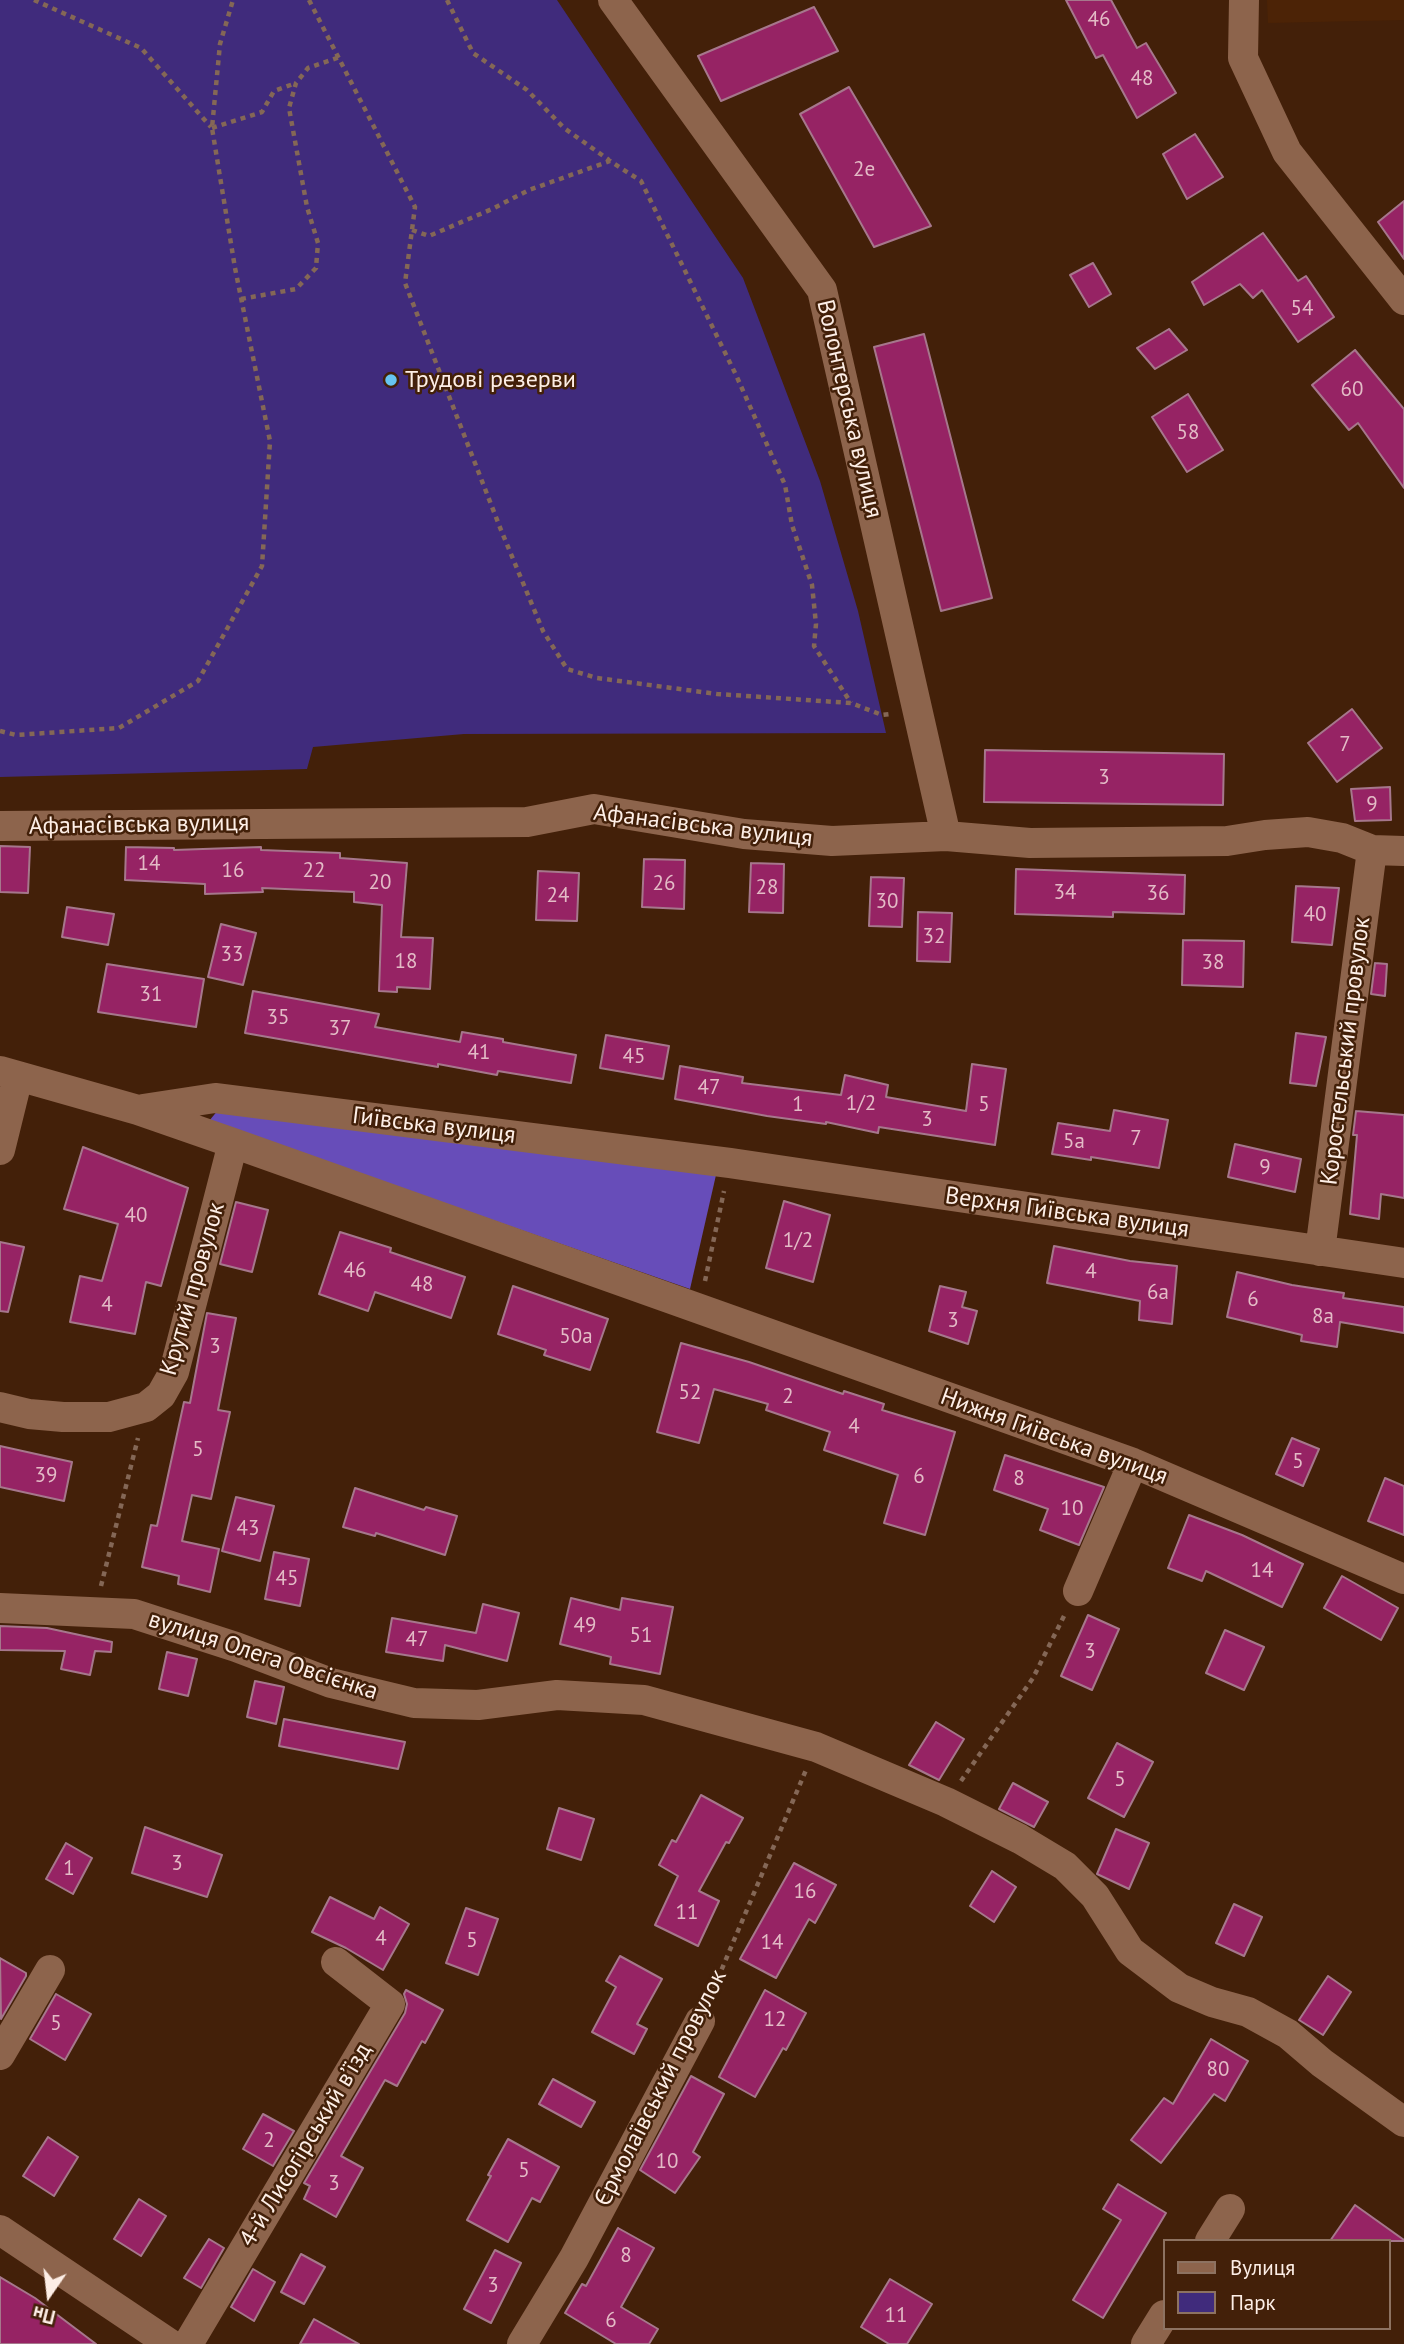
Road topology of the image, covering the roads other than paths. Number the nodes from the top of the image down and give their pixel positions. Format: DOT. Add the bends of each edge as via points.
graph roads {
  1 [pos="613,0"];
  2 [pos="1244,0"];
  3 [pos="1404,300"];
  4 [pos="0,826"];
  5 [pos="946,836"];
  6 [pos="1373,850"];
  7 [pos="1404,851"];
  8 [pos="9,1074"];
  9 [pos="138,1110"];
  10 [pos="233,1143"];
  11 [pos="0,1150"];
  12 [pos="730,1163"];
  13 [pos="1320,1251"];
  14 [pos="1404,1263"];
  15 [pos="699,1310"];
  16 [pos="0,1407"];
  17 [pos="1133,1463"];
  18 [pos="1404,1579"];
  19 [pos="1078,1591"];
  20 [pos="0,1608"];
  21 [pos="336,1962"];
  22 [pos="50,1970"];
  23 [pos="700,2021"];
  24 [pos="0,2055"];
  25 [pos="1404,2122"];
  26 [pos="1230,2209"];
  27 [pos="0,2230"];
  28 [pos="1211,2239"];
  29 [pos="1162,2318"];
  30 [pos="170,2344"];
  31 [pos="188,2344"];
  32 [pos="522,2344"];
  33 [pos="1146,2344"];
  1 -- 5 [label="street, Волонтерська вулиця" via="822,290"];
  2 -- 3 [label="street" via="1242,58 1287,152"];
  4 -- 5 [label="street, Афанасівська вулиця" via="527,822 594,809 744,834 832,841"];
  5 -- 6 [label="street, Афанасівська вулиця" via="1030,844 1227,841 1308,832"];
  6 -- 7 [label="street, Афанасівська вулиця"];
  6 -- 13 [label="street, Коростельський провулок"];
  8 -- 9 [label="street, Гиївська вулиця"];
  8 -- 11 [label="street"];
  9 -- 10 [label="street, Гиївська вулиця"];
  9 -- 12 [label="street, Гиївська вулиця" via="215,1098"];
  10 -- 15 [label="street, Гиївська вулиця"];
  10 -- 16 [label="street, Крутий провулок" via="174,1373 161,1395 146,1407 109,1417 29,1414"];
  12 -- 13 [label="street, Верхня Гиївська вулиця"];
  13 -- 14 [label="street, Верхня Гиївська вулиця"];
  15 -- 17 [label="street, Нижня Гиївська вулиця"];
  17 -- 18 [label="street, Нижня Гиївська вулиця"];
  17 -- 19 [label="street"];
  20 -- 25 [label="street, вулиця Олега Овсієнка" via="134,1614 331,1683 414,1703 478,1705 557,1695 644,1700 816,1747 946,1802 1065,1866 1095,1896 1130,1951 1179,1988 1248,2012 1289,2034"];
  21 -- 31 [label="street, 4-й Лисогірський в’їзд" via="390,2004"];
  22 -- 24 [label="street"];
  23 -- 32 [label="street, Єрмолаївський провулок" via="574,2258"];
  26 -- 28 [label="street"];
  27 -- 30 [label="street"];
  29 -- 33 [label="street"];
}
